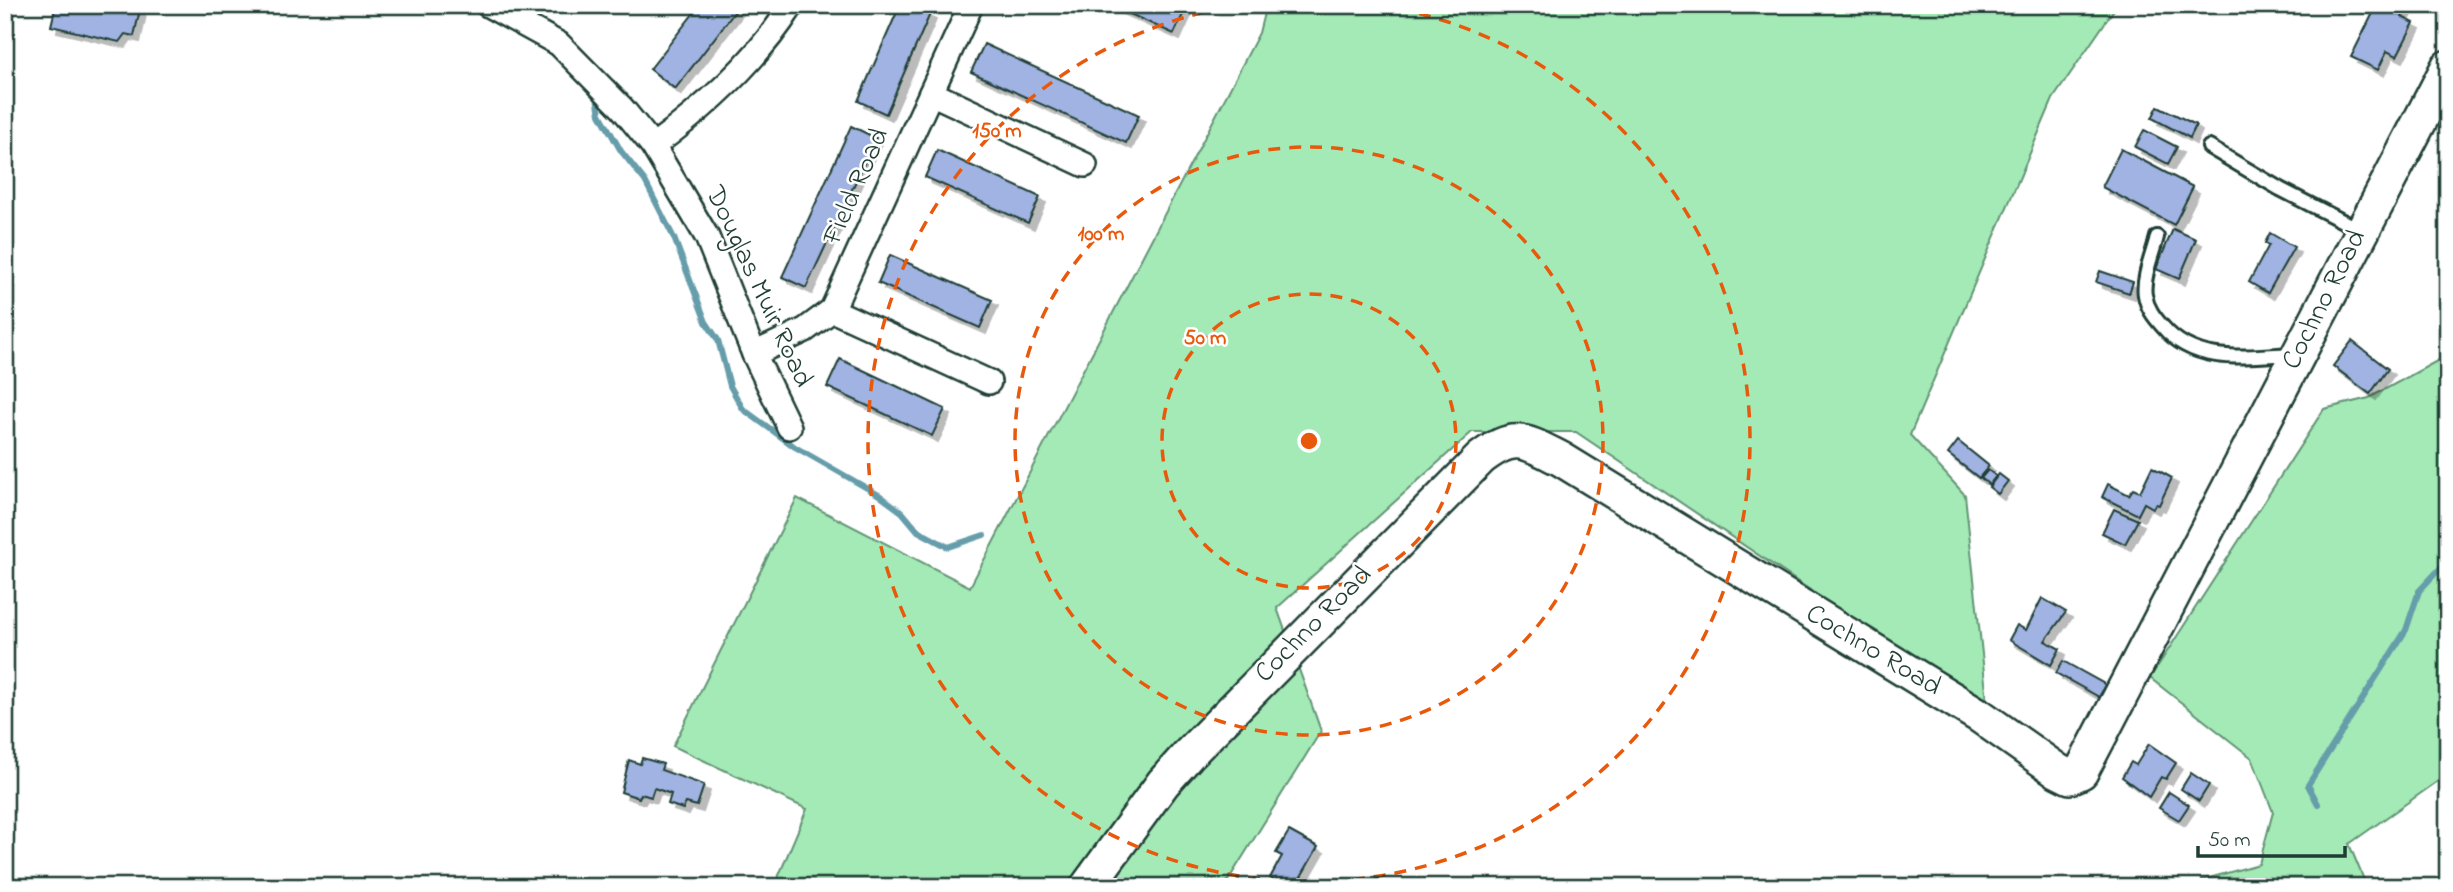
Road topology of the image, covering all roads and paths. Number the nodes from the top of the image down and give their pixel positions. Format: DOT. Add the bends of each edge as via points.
graph roads {
  1 [pos="488,5"];
  2 [pos="792,5"];
  3 [pos="971,5"];
  4 [pos="2448,67"];
  5 [pos="931,93"];
  6 [pos="653,146"];
  7 [pos="2209,147"];
  8 [pos="1085,165"];
  9 [pos="2361,230"];
  10 [pos="2157,237"];
  11 [pos="832,310"];
  12 [pos="754,354"];
  13 [pos="2298,354"];
  14 [pos="989,382"];
  15 [pos="789,427"];
  16 [pos="1087,887"];
  1 -- 6 [label="street, Douglas Muir Road" via="568,52"];
  2 -- 6 [label="street" via="731,80"];
  3 -- 5 [label="street, Field Road"];
  4 -- 9 [label="street, Cochno Road"];
  5 -- 8 [label="street"];
  5 -- 11 [label="street, Field Road"];
  6 -- 12 [label="street, Douglas Muir Road" via="707,237"];
  7 -- 9 [label="lane"];
  9 -- 13 [label="street, Cochno Road"];
  10 -- 13 [label="lane" via="2144,292 2151,314 2169,335 2189,348 2223,357"];
  11 -- 12 [label="street, Field Road" via="805,330"];
  11 -- 14 [label="street"];
  12 -- 15 [label="street, Douglas Muir Road"];
  13 -- 16 [label="street, Cochno Road" via="2081,772 2070,777 1980,716 1561,459 1512,440 1481,458 1188,755"];
}
